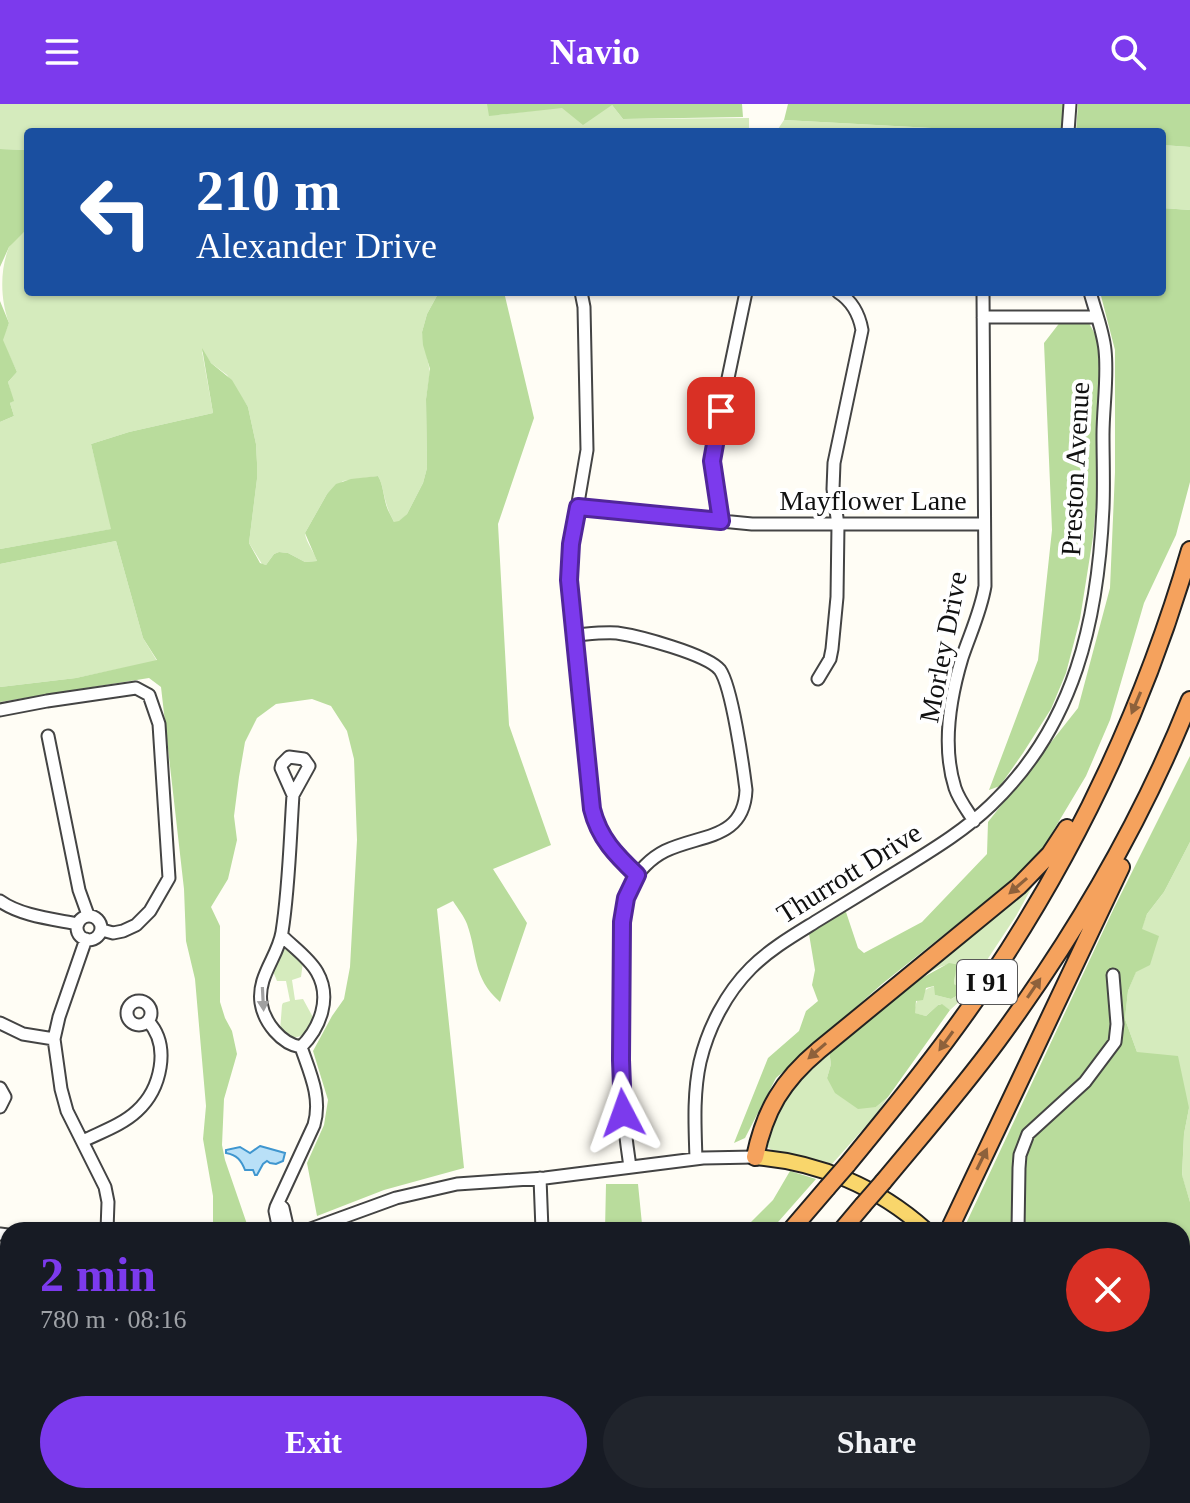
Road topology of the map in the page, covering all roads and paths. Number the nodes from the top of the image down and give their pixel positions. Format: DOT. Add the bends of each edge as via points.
graph roads {
  1 [pos="1070,104"];
  2 [pos="1068,128"];
  3 [pos="582,296"];
  4 [pos="745,296"];
  5 [pos="843,296"];
  6 [pos="983,296"];
  7 [pos="1091,296"];
  8 [pos="983,317"];
  9 [pos="1097,317"];
  10 [pos="578,507"];
  11 [pos="721,521"];
  12 [pos="984,524"];
  13 [pos="838,525"];
  14 [pos="1190,550"];
  15 [pos="574,635"];
  16 [pos="1083,650"];
  17 [pos="818,679"];
  18 [pos="1190,700"];
  19 [pos="0,710"];
  20 [pos="48,736"];
  21 [pos="1101,782"];
  22 [pos="1149,791"];
  23 [pos="293,795"];
  24 [pos="974,821"];
  25 [pos="637,875"];
  26 [pos="0,901"];
  27 [pos="88,915"];
  28 [pos="78,924"];
  29 [pos="102,930"];
  30 [pos="282,936"];
  31 [pos="86,939"];
  32 [pos="1113,975"];
  33 [pos="148,1021"];
  34 [pos="0,1023"];
  35 [pos="54,1039"];
  36 [pos="301,1047"];
  37 [pos="0,1088"];
  38 [pos="0,1107"];
  39 [pos="83,1141"];
  40 [pos="755,1157"];
  41 [pos="696,1159"];
  42 [pos="630,1167"];
  43 [pos="540,1178"];
  44 [pos="278,1203"];
  45 [pos="107,1222"];
  46 [pos="277,1222"];
  47 [pos="286,1222"];
  48 [pos="330,1222"];
  49 [pos="542,1222"];
  50 [pos="798,1222"];
  51 [pos="849,1222"];
  52 [pos="916,1222"];
  53 [pos="953,1222"];
  54 [pos="1018,1222"];
  1 -- 2 [label="street"];
  3 -- 10 [label="street" via="587,450"];
  4 -- 11 [label="street" via="713,450"];
  5 -- 13 [label="street" via="857,312 862,330 834,463"];
  6 -- 8 [label="street, Mayflower Lane"];
  7 -- 9 [label="street, Preston Avenue"];
  8 -- 9 [label="street"];
  8 -- 12 [label="street, Mayflower Lane"];
  9 -- 16 [label="street, Preston Avenue" via="1106,354 1103,507"];
  10 -- 11 [label="street, Mayflower Lane"];
  10 -- 15 [label="street" via="569,561"];
  11 -- 13 [label="street, Mayflower Lane"];
  12 -- 13 [label="street, Mayflower Lane"];
  12 -- 24 [label="street, Morley Drive" via="985,586 956,679 949,730 955,788"];
  13 -- 17 [label="street" via="832,649"];
  14 -- 21 [label="highway, I 91, one-way" via="1149,670"];
  15 -- 25 [label="street" via="595,821 608,845"];
  15 -- 25 [label="street" via="618,633 696,655 713,663 728,689 746,790 742,813 725,830 664,852"];
  16 -- 24 [label="street, Thurrott Drive" via="1048,734"];
  18 -- 22 [label="highway, I 91"];
  19 -- 29 [label="street" via="136,688 149,695 159,724 169,878 136,925 113,933"];
  20 -- 27 [label="street"];
  21 -- 40 [label="highway, one-way" via="1029,877 799,1068 771,1107"];
  21 -- 50 [label="highway, I 91, one-way, bridge" via="997,967 924,1070"];
  51 -- 22 [label="highway, I 91, one-way, bridge" via="978,1066 1036,985 1090,901"];
  53 -- 22 [label="highway, one-way" via="1144,821"];
  23 -- 30 [label="street"];
  24 -- 41 [label="street, Thurrott Drive" via="782,943 739,982 704,1047 696,1100"];
  25 -- 42 [label="street" via="622,922 621,1084"];
  26 -- 28 [label="street"];
  27 -- 28 [label="street"];
  27 -- 29 [label="street" via="100,921"];
  28 -- 31 [label="street"];
  29 -- 31 [label="street"];
  30 -- 36 [label="street" via="310,962 324,994 324,1009"];
  30 -- 36 [label="street, one-way" via="264,978 262,1006 275,1031"];
  31 -- 35 [label="street"];
  32 -- 54 [label="street" via="1115,1042 1085,1082 1028,1134 1020,1155"];
  33 -- 39 [label="street" via="161,1047 153,1089 125,1120"];
  34 -- 35 [label="street" via="23,1034"];
  35 -- 39 [label="street" via="67,1111"];
  36 -- 44 [label="street" via="315,1088 316,1115"];
  37 -- 38 [label="street" via="5,1097"];
  39 -- 45 [label="street" via="105,1187"];
  40 -- 41 [label="street"];
  40 -- 52 [label="main road" via="801,1164 850,1180"];
  41 -- 42 [label="street"];
  42 -- 43 [label="street"];
  43 -- 48 [label="street" via="440,1187"];
  43 -- 49 [label="street"];
  44 -- 46 [label="street"];
  44 -- 47 [label="street"];
}
